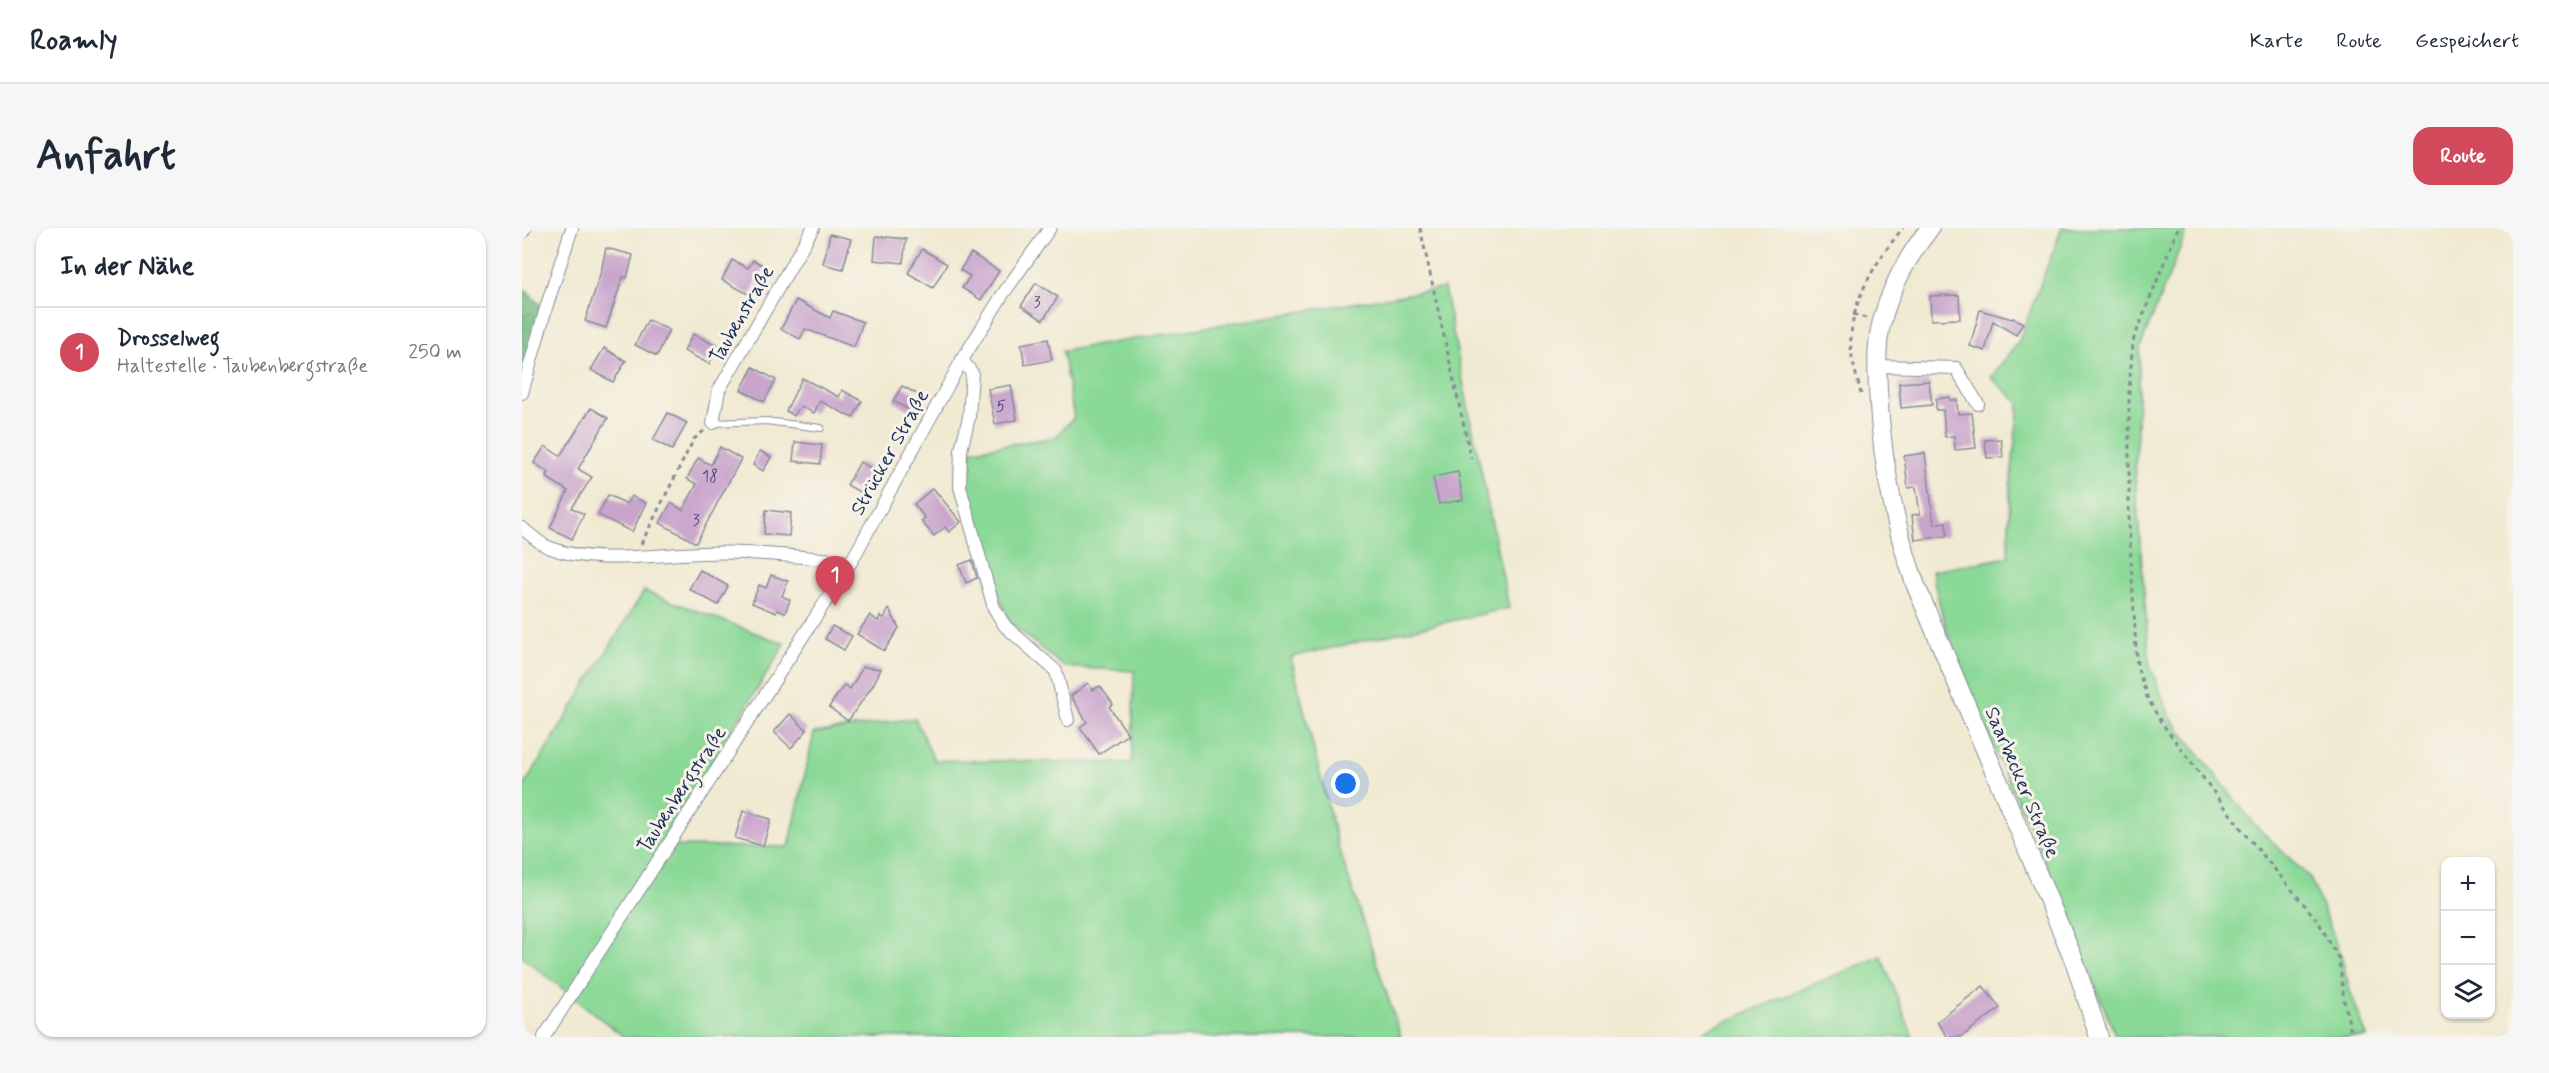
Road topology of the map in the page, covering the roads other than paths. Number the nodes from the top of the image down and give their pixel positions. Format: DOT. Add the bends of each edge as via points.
graph roads {
  1 [pos="525,228"];
  2 [pos="572,228"];
  3 [pos="813,228"];
  4 [pos="1050,228"];
  5 [pos="1930,228"];
  6 [pos="522,233"];
  7 [pos="962,360"];
  8 [pos="1877,366"];
  9 [pos="522,393"];
  10 [pos="1978,404"];
  11 [pos="713,423"];
  12 [pos="821,428"];
  13 [pos="522,528"];
  14 [pos="851,562"];
  15 [pos="1068,720"];
  16 [pos="544,1037"];
  17 [pos="2099,1037"];
  1 -- 6 [label="street"];
  2 -- 9 [label="street"];
  3 -- 11 [label="street, Taubenstraße" via="719,390"];
  4 -- 7 [label="street, Strücker Straße"];
  5 -- 8 [label="main road, Saarbecker Straße" via="1898,276 1888,301 1881,323"];
  7 -- 14 [label="street, Strücker Straße"];
  7 -- 15 [label="street" via="972,373 960,487 994,608 1005,626 1056,672"];
  8 -- 10 [label="street" via="1956,368"];
  8 -- 17 [label="main road, Saarbecker Straße" via="1886,474 1901,546 2074,960"];
  11 -- 12 [label="lane" via="766,421"];
  13 -- 14 [label="street" via="546,546 572,555 787,555"];
  14 -- 16 [label="street, Taubenbergstraße"];
}
